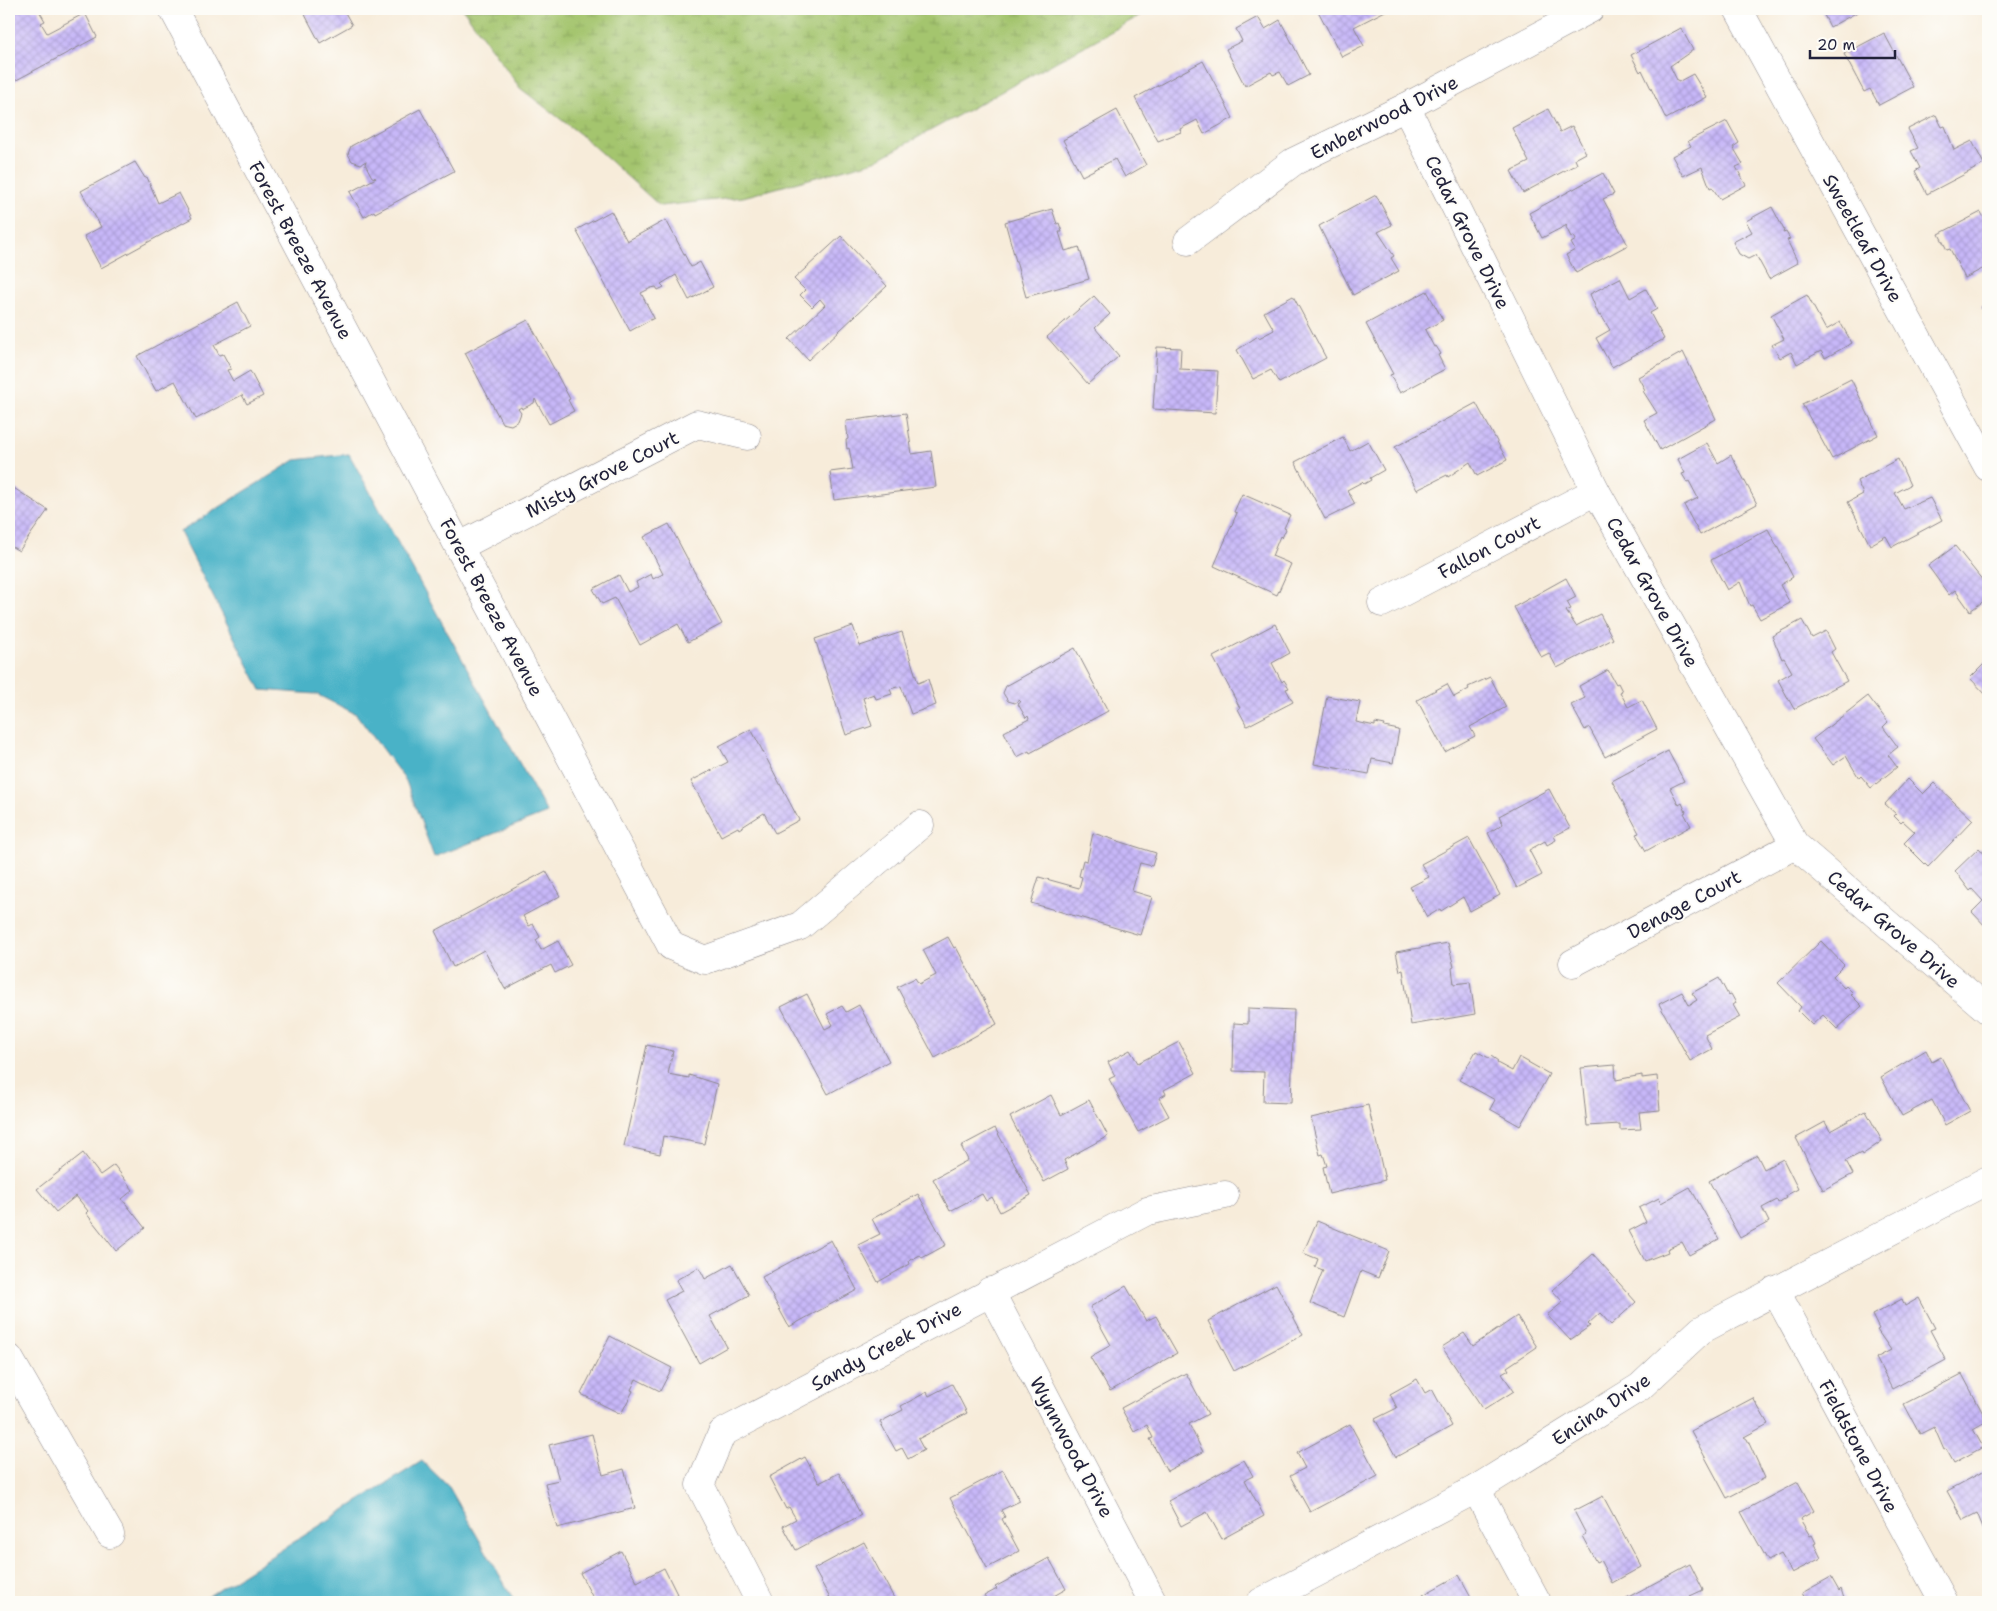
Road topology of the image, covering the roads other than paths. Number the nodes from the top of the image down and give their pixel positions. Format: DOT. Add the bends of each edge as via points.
graph roads {
  1 [pos="172,9"];
  2 [pos="1590,9"];
  3 [pos="1738,9"];
  4 [pos="1406,107"];
  5 [pos="1188,241"];
  6 [pos="747,436"];
  7 [pos="1988,467"];
  8 [pos="1596,491"];
  9 [pos="460,546"];
  10 [pos="1382,603"];
  11 [pos="920,825"];
  12 [pos="1795,845"];
  13 [pos="1573,963"];
  14 [pos="1988,1010"];
  15 [pos="1988,1180"];
  16 [pos="1226,1194"];
  17 [pos="1775,1290"];
  18 [pos="990,1291"];
  19 [pos="9,1358"];
  20 [pos="1476,1489"];
  21 [pos="110,1534"];
  22 [pos="760,1602"];
  23 [pos="1153,1602"];
  24 [pos="1261,1602"];
  25 [pos="1537,1602"];
  26 [pos="1944,1602"];
  1 -- 9 [label="street, Forest Breeze Avenue"];
  2 -- 4 [label="street, Emberwood Drive"];
  3 -- 7 [label="street, Sweetleaf Drive"];
  4 -- 5 [label="street, Emberwood Drive" via="1294,162"];
  4 -- 8 [label="street, Cedar Grove Drive"];
  6 -- 9 [label="street, Misty Grove Court" via="697,424"];
  8 -- 10 [label="street, Fallon Court"];
  8 -- 12 [label="street, Cedar Grove Drive"];
  9 -- 11 [label="street, Forest Breeze Avenue" via="671,946 705,960 800,926"];
  12 -- 13 [label="street, Denage Court"];
  12 -- 14 [label="street, Cedar Grove Drive"];
  15 -- 17 [label="street, Encina Drive"];
  16 -- 18 [label="street, Sandy Creek Drive" via="1147,1211"];
  17 -- 20 [label="street, Encina Drive" via="1701,1330 1640,1388"];
  17 -- 26 [label="street, Fieldstone Drive"];
  18 -- 22 [label="street, Sandy Creek Drive" via="722,1433 700,1485"];
  18 -- 23 [label="street, Wynnwood Drive"];
  19 -- 21 [label="street"];
  20 -- 24 [label="street, Encina Drive"];
  20 -- 25 [label="street"];
}
